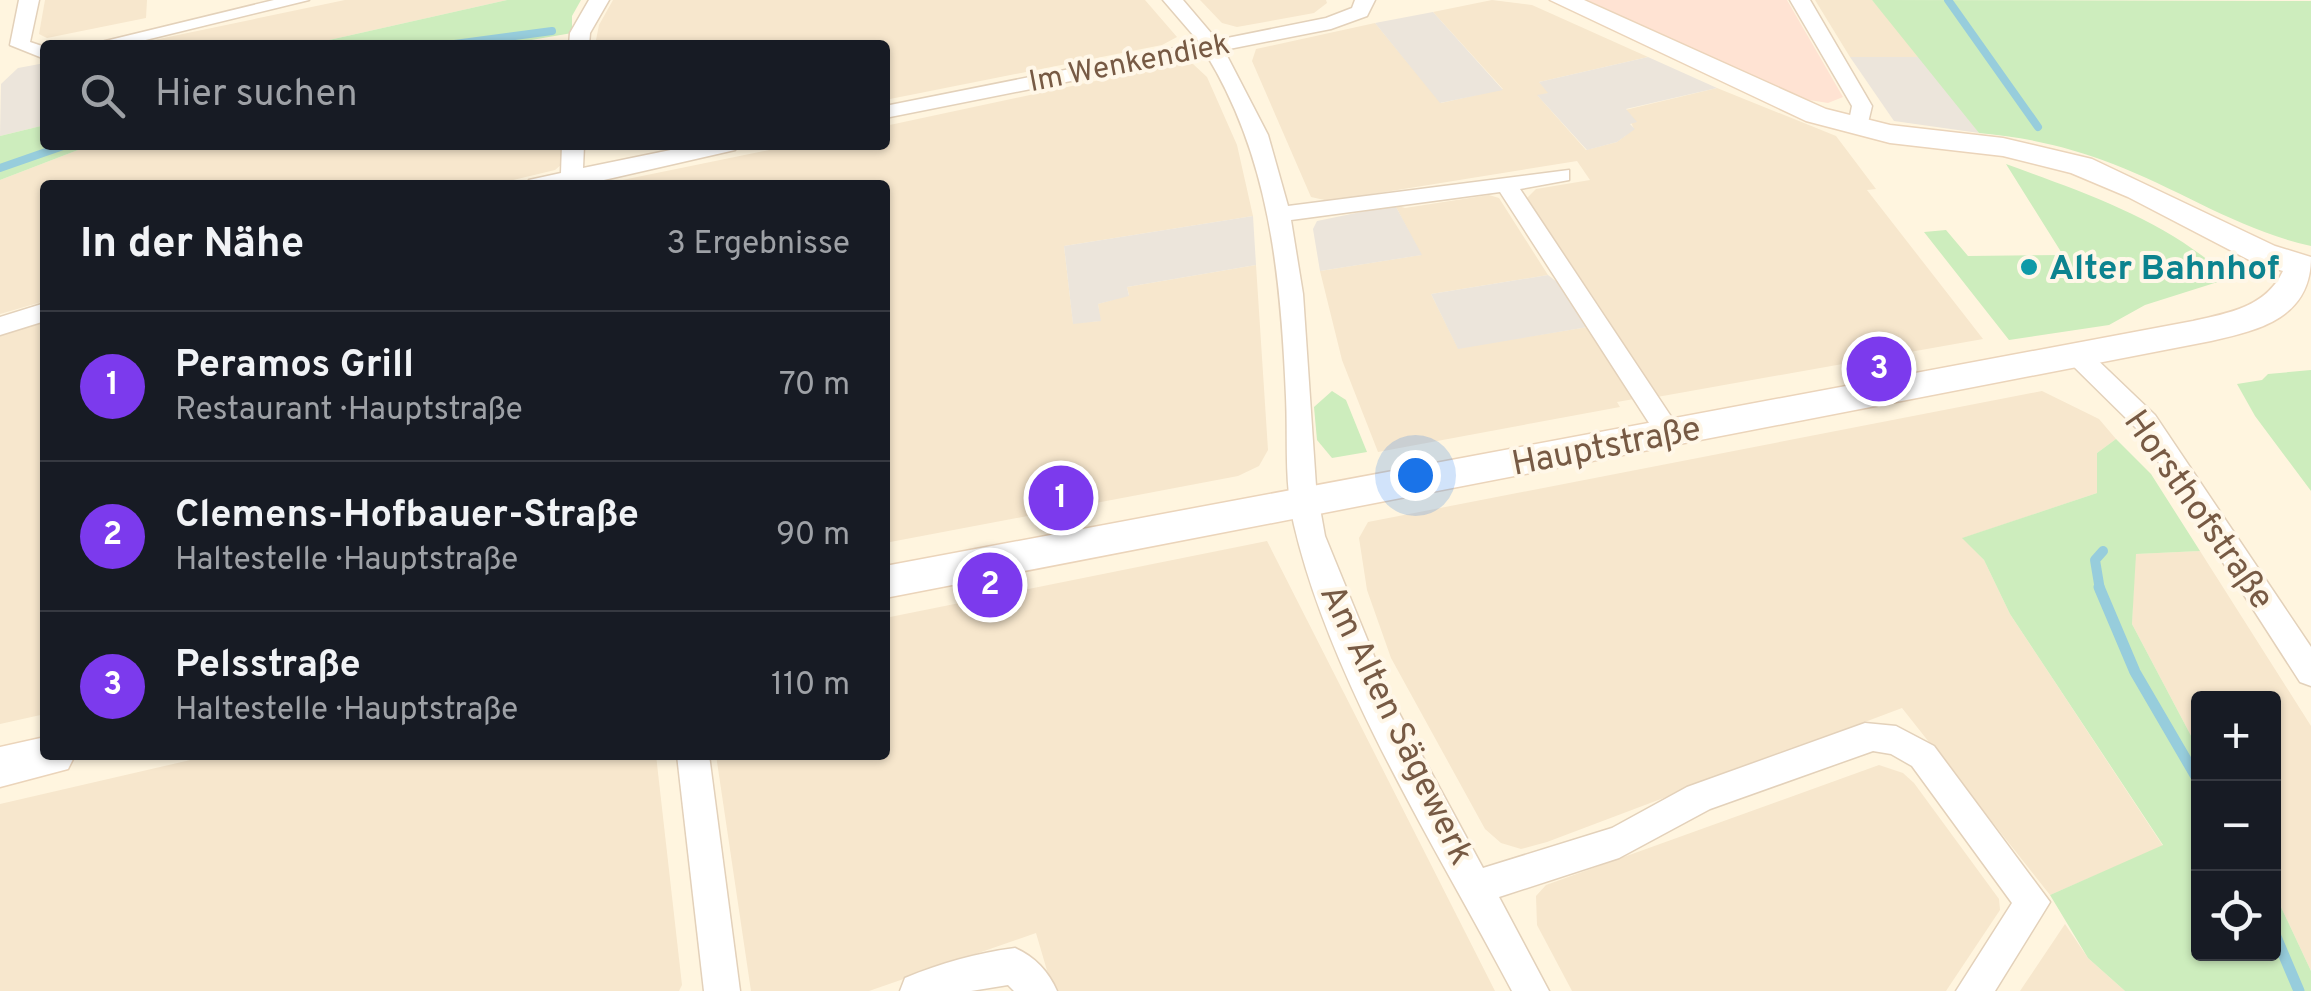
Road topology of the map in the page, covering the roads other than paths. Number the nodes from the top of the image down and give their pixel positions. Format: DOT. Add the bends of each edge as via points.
graph roads {
  1 [pos="29,0"];
  2 [pos="299,0"];
  3 [pos="599,0"];
  4 [pos="1172,0"];
  5 [pos="1364,0"];
  6 [pos="1563,0"];
  7 [pos="1800,0"];
  8 [pos="121,40"];
  9 [pos="579,40"];
  10 [pos="1214,45"];
  11 [pos="40,51"];
  12 [pos="890,111"];
  13 [pos="1860,126"];
  14 [pos="574,150"];
  15 [pos="706,150"];
  16 [pos="1560,175"];
  17 [pos="571,180"];
  18 [pos="579,180"];
  19 [pos="1506,184"];
  20 [pos="1280,214"];
  21 [pos="2306,268"];
  22 [pos="40,314"];
  23 [pos="0,326"];
  24 [pos="2077,355"];
  25 [pos="1669,433"];
  26 [pos="1303,503"];
  27 [pos="890,581"];
  28 [pos="2311,672"];
  29 [pos="40,758"];
  30 [pos="695,760"];
  31 [pos="0,767"];
  32 [pos="1477,888"];
  33 [pos="722,991"];
  34 [pos="918,991"];
  35 [pos="1039,991"];
  36 [pos="1532,991"];
  37 [pos="1974,991"];
  1 -- 11 [label="street" via="20,45"];
  2 -- 8 [label="street"];
  3 -- 9 [label="street"];
  4 -- 10 [label="street, Am Alten Sägewerk"];
  5 -- 10 [label="street, Im Wenkendiek" via="1360,12 1331,23"];
  6 -- 13 [label="street" via="1816,116"];
  7 -- 13 [label="street" via="1862,106"];
  10 -- 12 [label="street, Im Wenkendiek"];
  10 -- 20 [label="street, Am Alten Sägewerk" via="1261,143"];
  13 -- 21 [label="street" via="2003,146 2080,166"];
  14 -- 17 [label="street"];
  15 -- 18 [label="street"];
  16 -- 19 [label="street"];
  19 -- 20 [label="street"];
  19 -- 25 [label="street"];
  20 -- 26 [label="street, Am Alten Sägewerk"];
  21 -- 24 [label="street, Hauptstraße" via="2292,293 2264,314"];
  22 -- 23 [label="street"];
  24 -- 25 [label="street, Hauptstraße"];
  24 -- 28 [label="street, Horsthofstraße" via="2146,422"];
  25 -- 26 [label="street, Hauptstraße"];
  26 -- 27 [label="street, Hauptstraße"];
  26 -- 32 [label="street, Am Alten Sägewerk" via="1346,634"];
  29 -- 31 [label="street"];
  30 -- 33 [label="street"];
  32 -- 36 [label="street, Am Alten Sägewerk"];
  32 -- 37 [label="street, Am Alten Sägewerk" via="1619,842 1699,798 1880,736 1922,756 2033,902"];
  34 -- 35 [label="street" via="1015,966"];
}
